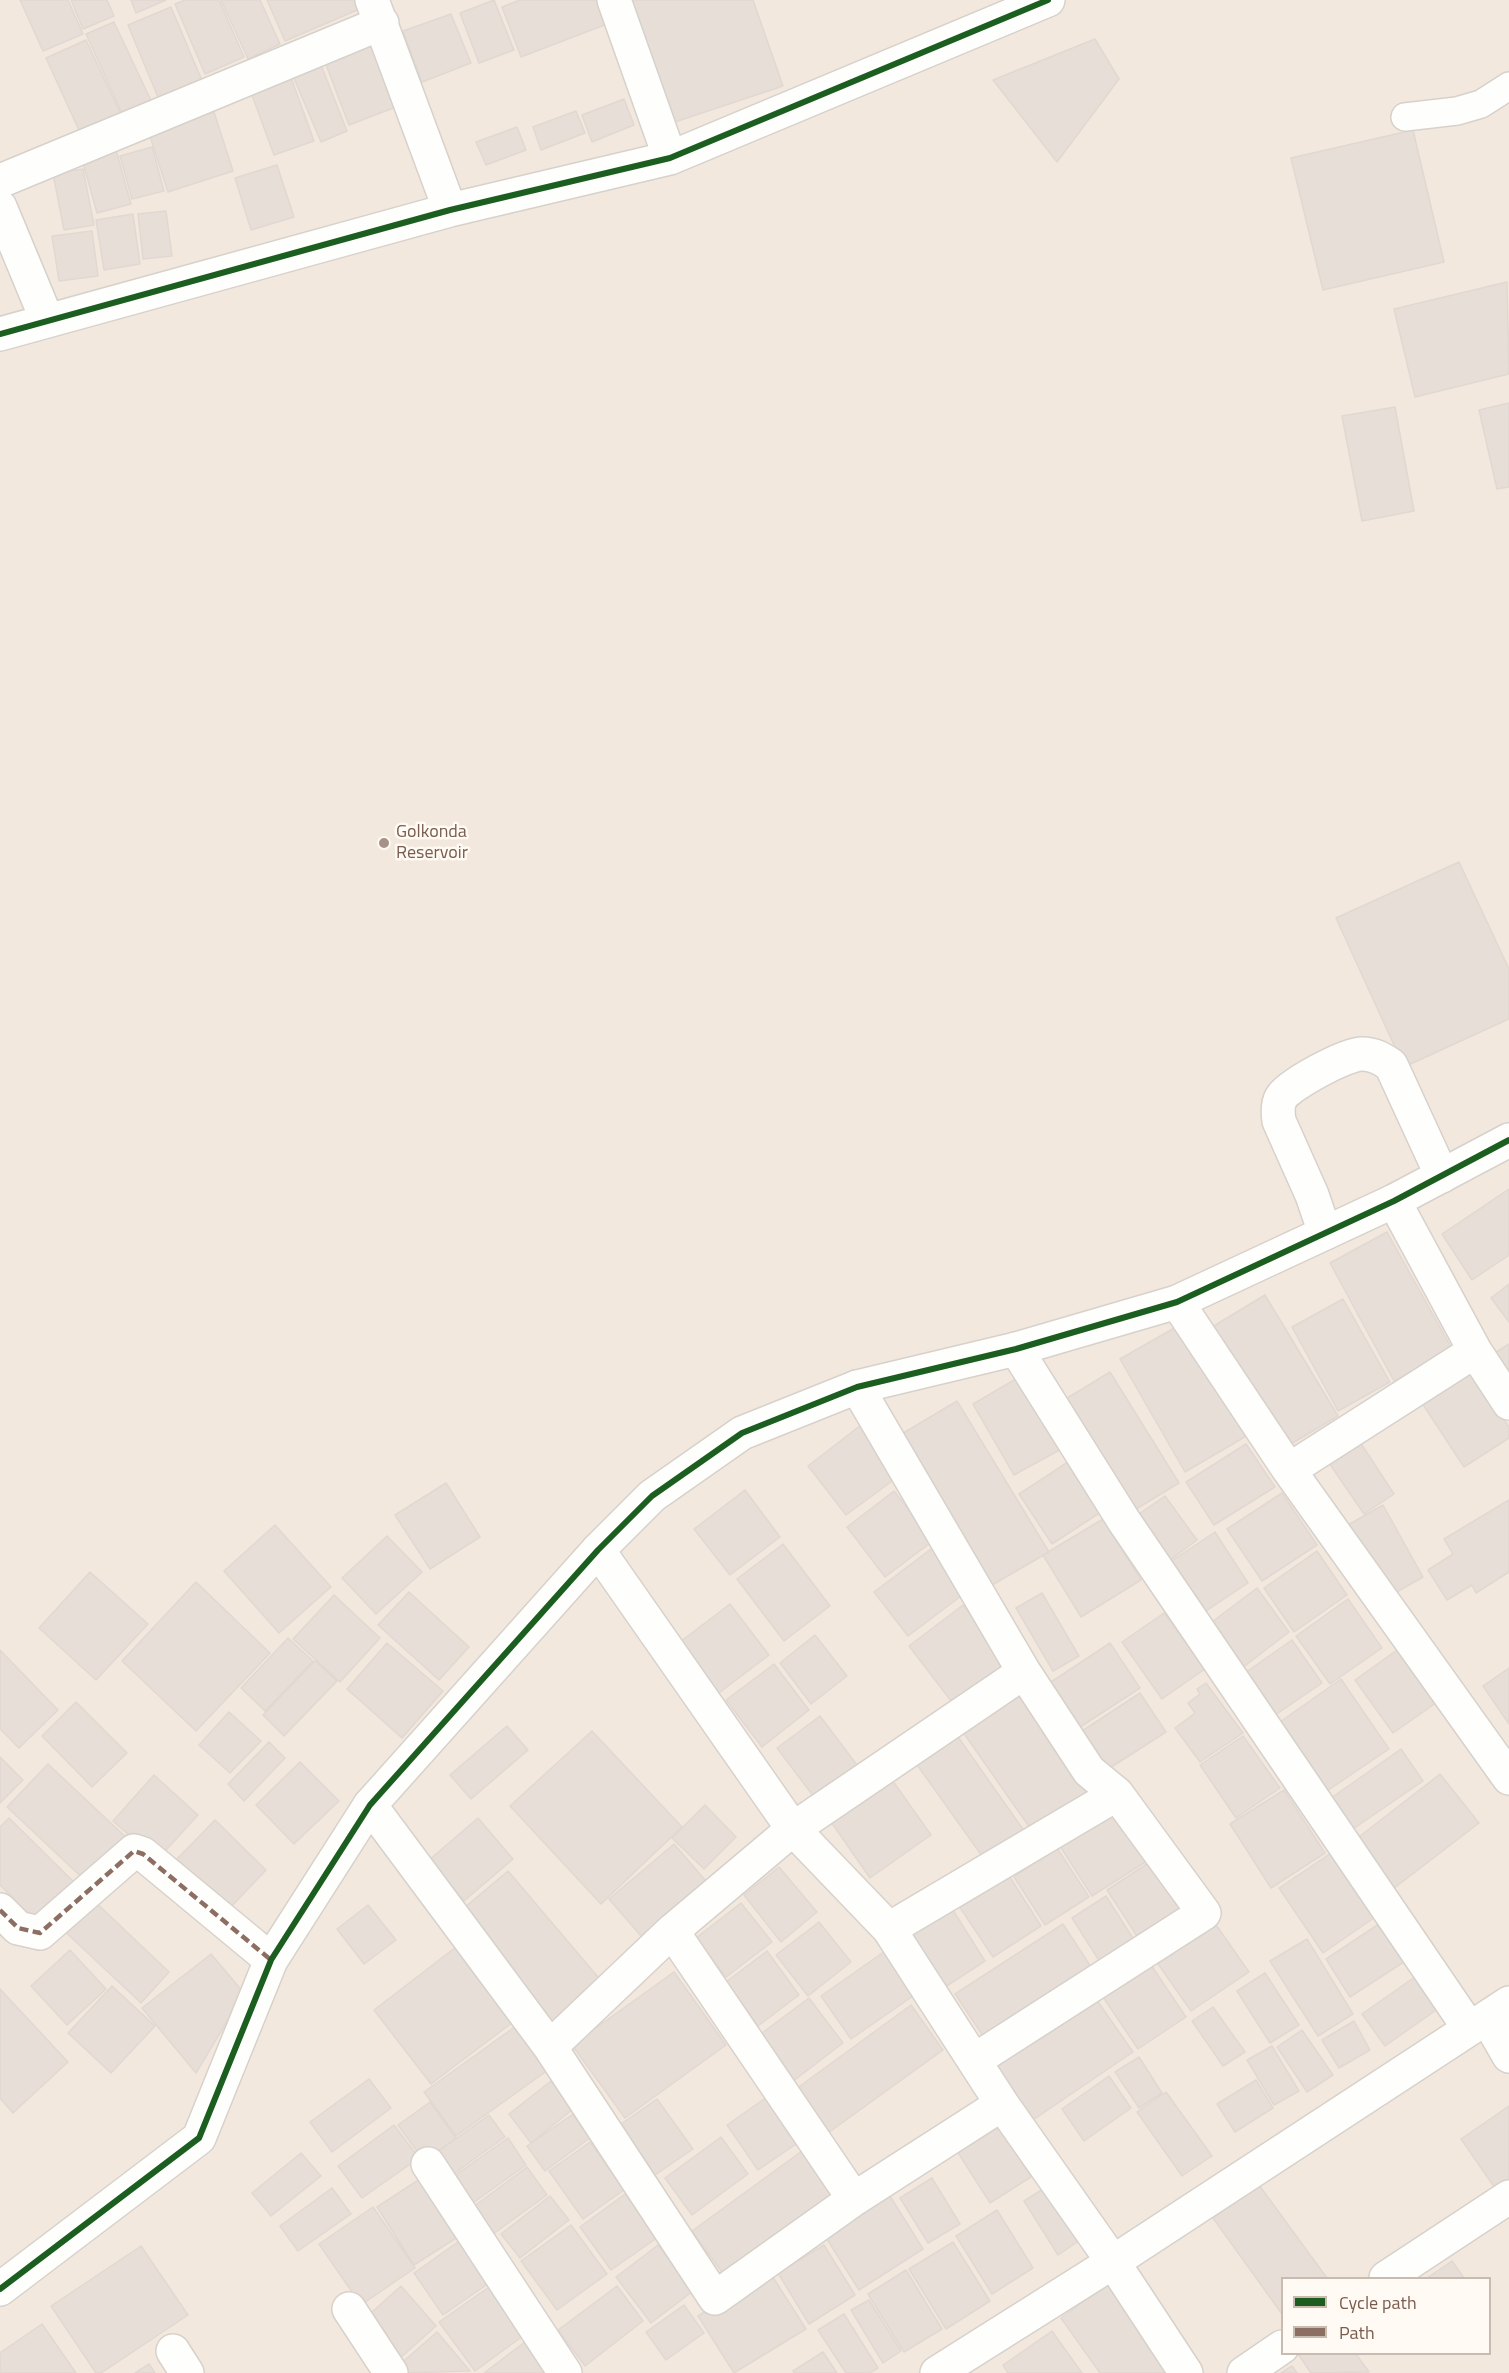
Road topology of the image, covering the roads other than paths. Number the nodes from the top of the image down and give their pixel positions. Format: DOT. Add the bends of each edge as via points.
graph roads {
  1 [pos="614,0"];
  2 [pos="1048,0"];
  3 [pos="377,12"];
  4 [pos="1509,86"];
  5 [pos="1405,117"];
  6 [pos="670,158"];
  7 [pos="0,181"];
  8 [pos="0,207"];
  9 [pos="450,210"];
  10 [pos="47,320"];
  11 [pos="0,334"];
  12 [pos="1509,1140"];
  13 [pos="1442,1176"];
  14 [pos="1394,1202"];
  15 [pos="1325,1233"];
  16 [pos="1177,1302"];
  17 [pos="1016,1349"];
  18 [pos="1475,1351"];
  19 [pos="857,1387"];
  20 [pos="1509,1403"];
  21 [pos="1289,1470"];
  22 [pos="598,1550"];
  23 [pos="1024,1672"];
  24 [pos="1509,1778"];
  25 [pos="1116,1794"];
  26 [pos="370,1805"];
  27 [pos="793,1829"];
  28 [pos="0,1910"];
  29 [pos="888,1929"];
  30 [pos="672,1931"];
  31 [pos="272,1959"];
  32 [pos="1488,2016"];
  33 [pos="550,2047"];
  34 [pos="1509,2056"];
  35 [pos="975,2060"];
  36 [pos="1002,2104"];
  37 [pos="428,2164"];
  38 [pos="1509,2197"];
  39 [pos="855,2199"];
  40 [pos="1113,2262"];
  41 [pos="1388,2277"];
  42 [pos="0,2289"];
  43 [pos="350,2309"];
  44 [pos="1281,2348"];
  45 [pos="983,2361"];
  46 [pos="391,2373"];
  47 [pos="565,2373"];
  48 [pos="937,2373"];
  49 [pos="1186,2373"];
  50 [pos="1244,2373"];
  1 -- 6 [label="street"];
  2 -- 6 [label="street"];
  3 -- 7 [label="street"];
  3 -- 9 [label="street"];
  4 -- 5 [label="lane" via="1481,104"];
  6 -- 9 [label="street"];
  8 -- 10 [label="street"];
  9 -- 10 [label="street"];
  10 -- 11 [label="street"];
  12 -- 13 [label="street"];
  13 -- 14 [label="street"];
  13 -- 15 [label="street" via="1391,1065 1378,1056 1351,1055 1291,1087 1280,1099 1278,1111"];
  14 -- 15 [label="street"];
  14 -- 18 [label="street"];
  15 -- 16 [label="street"];
  16 -- 17 [label="street"];
  16 -- 21 [label="street"];
  17 -- 19 [label="street"];
  17 -- 32 [label="street" via="1124,1521"];
  18 -- 20 [label="street"];
  18 -- 21 [label="street"];
  19 -- 22 [label="street" via="742,1433 652,1496"];
  19 -- 23 [label="street"];
  21 -- 24 [label="street"];
  22 -- 26 [label="street"];
  22 -- 27 [label="street"];
  23 -- 25 [label="street" via="1089,1771"];
  23 -- 27 [label="street"];
  25 -- 29 [label="street"];
  25 -- 35 [label="street" via="1204,1912"];
  26 -- 31 [label="street"];
  26 -- 33 [label="street"];
  27 -- 29 [label="street"];
  27 -- 30 [label="street"];
  28 -- 31 [label="street" via="18,1928 40,1933 134,1851 143,1854"];
  29 -- 35 [label="street"];
  30 -- 33 [label="street"];
  30 -- 39 [label="street"];
  31 -- 42 [label="street" via="199,2138"];
  32 -- 34 [label="street"];
  32 -- 40 [label="street"];
  33 -- 39 [label="street" via="715,2298"];
  35 -- 36 [label="street"];
  36 -- 39 [label="street"];
  36 -- 40 [label="street"];
  37 -- 47 [label="street"];
  38 -- 41 [label="street"];
  40 -- 45 [label="street"];
  40 -- 49 [label="street"];
  43 -- 46 [label="street"];
  44 -- 50 [label="street"];
  45 -- 48 [label="street"];
}
